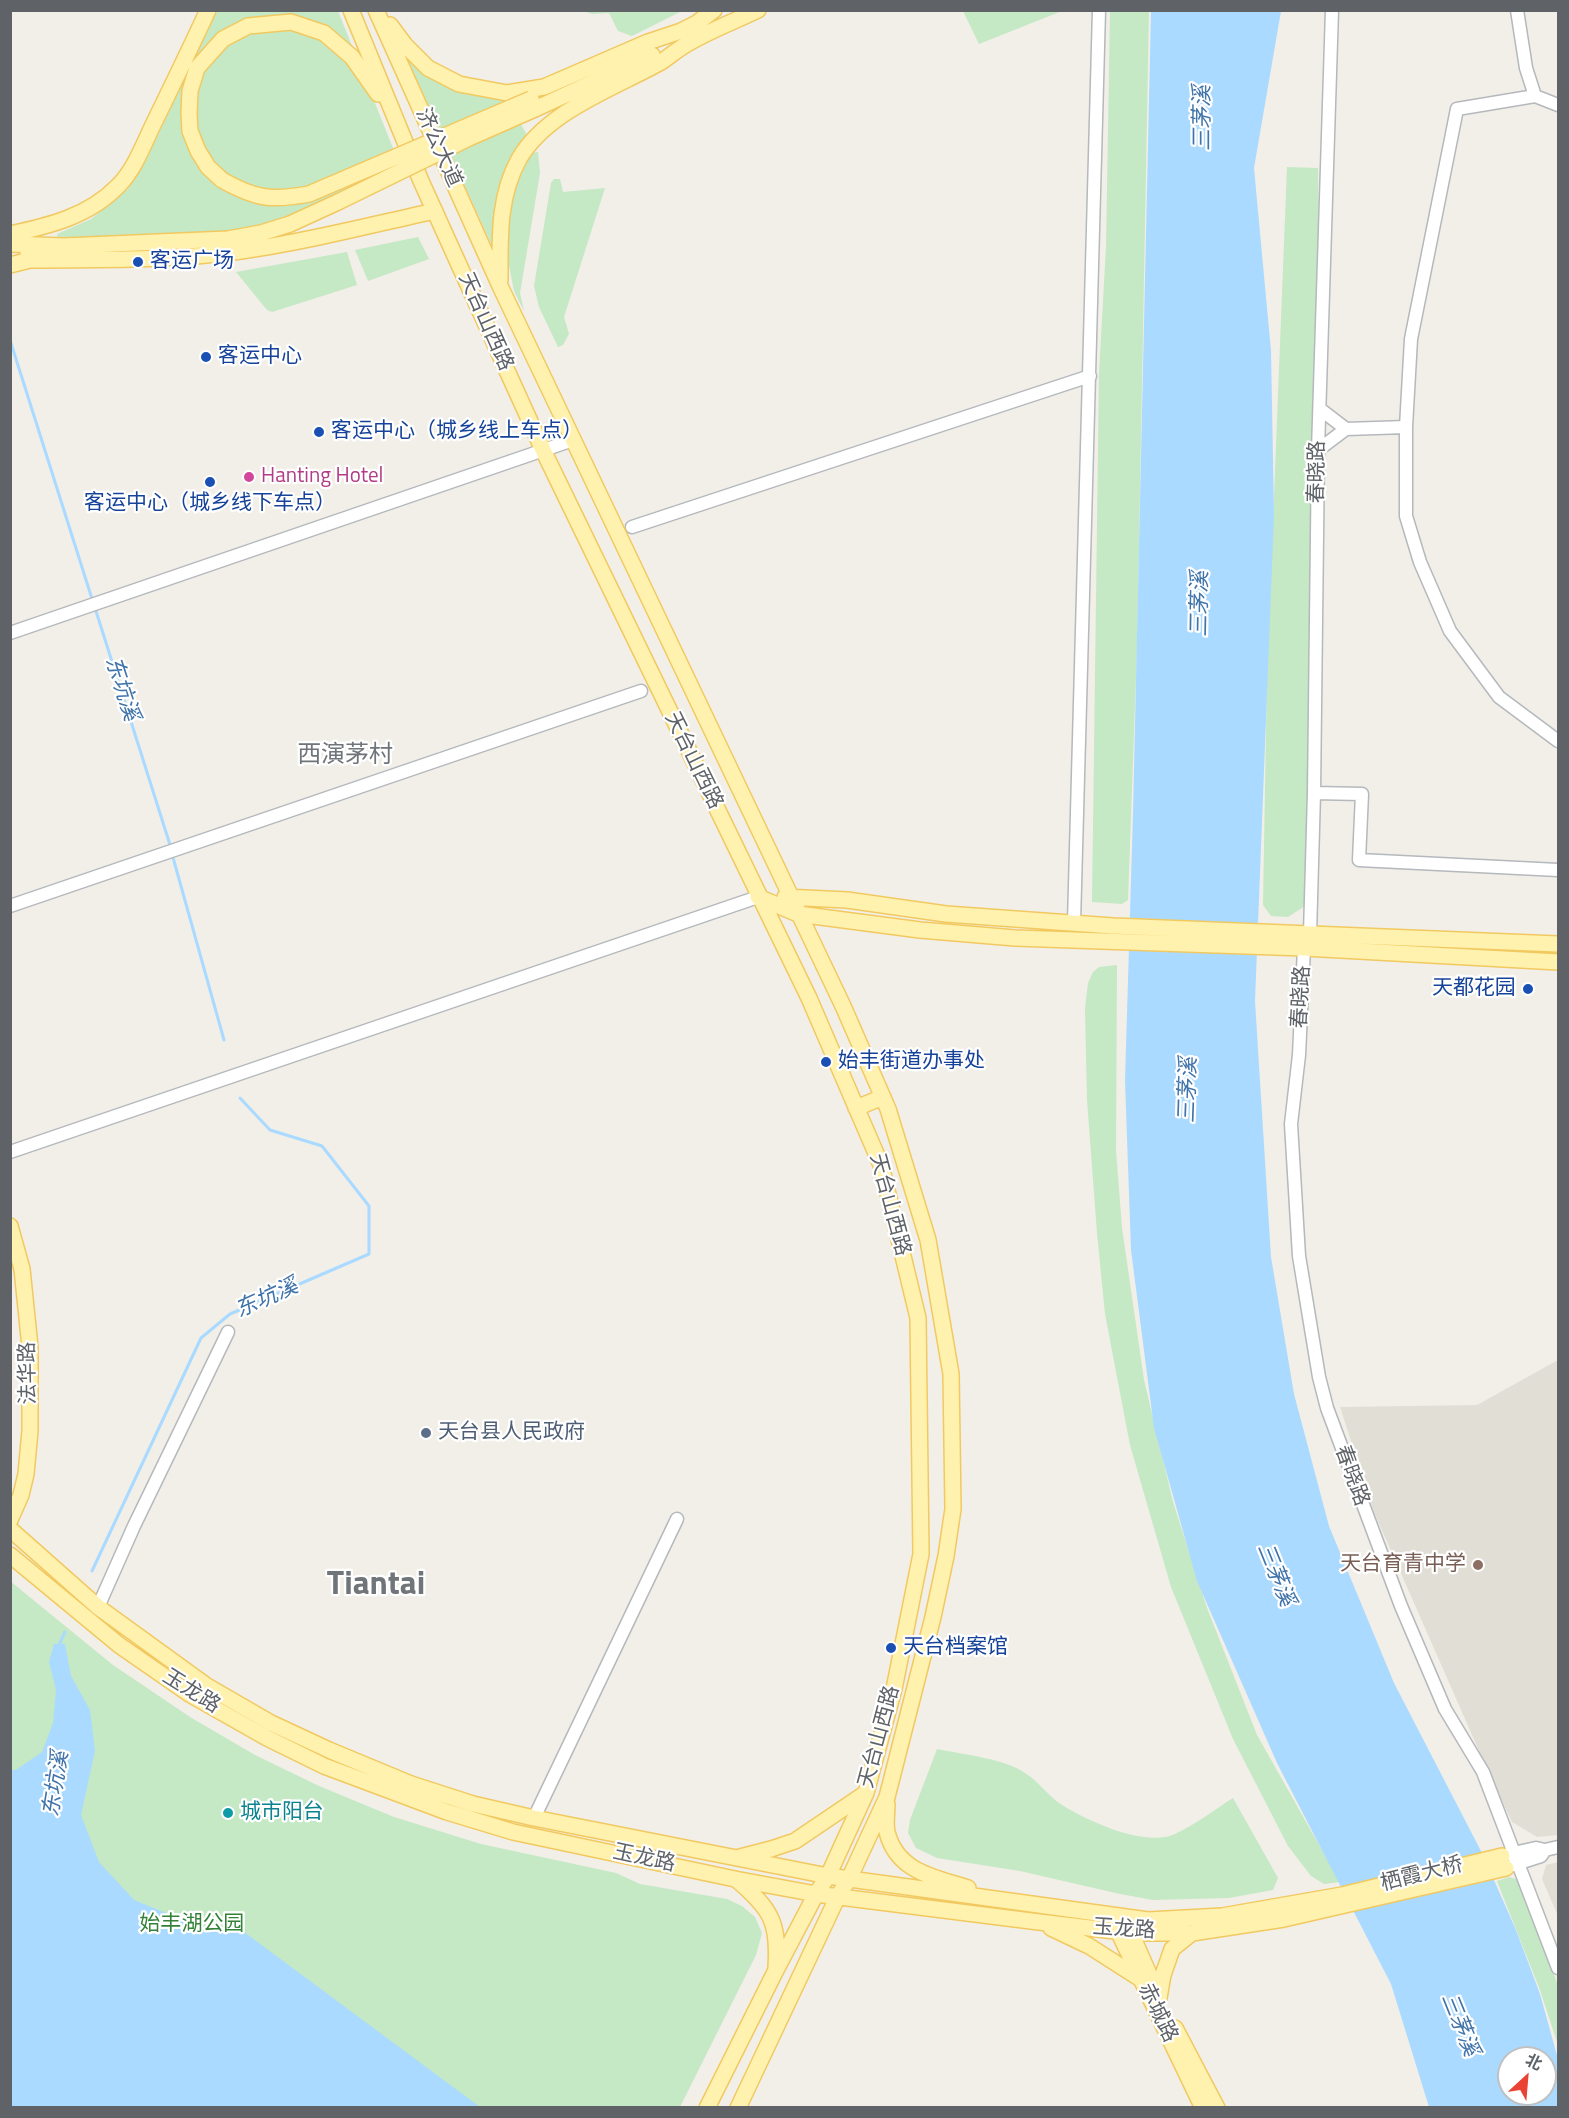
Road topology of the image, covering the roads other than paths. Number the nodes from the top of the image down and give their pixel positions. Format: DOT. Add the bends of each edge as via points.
graph roads {
  1 [pos="208,10"];
  2 [pos="351,10"];
  3 [pos="378,10"];
  4 [pos="714,10"];
  5 [pos="758,10"];
  6 [pos="1099,10"];
  7 [pos="1332,10"];
  8 [pos="1517,10"];
  9 [pos="685,37"];
  10 [pos="1535,96"];
  11 [pos="530,100"];
  12 [pos="1558,105"];
  13 [pos="393,116"];
  14 [pos="435,211"];
  15 [pos="10,234"];
  16 [pos="10,244"];
  17 [pos="64,246"];
  18 [pos="10,256"];
  19 [pos="10,265"];
  20 [pos="500,286"];
  21 [pos="1090,376"];
  22 [pos="1320,409"];
  23 [pos="1406,428"];
  24 [pos="1346,429"];
  25 [pos="573,440"];
  26 [pos="543,450"];
  27 [pos="1318,450"];
  28 [pos="633,528"];
  29 [pos="10,633"];
  30 [pos="641,691"];
  31 [pos="1558,741"];
  32 [pos="1314,794"];
  33 [pos="1558,870"];
  34 [pos="758,897"];
  35 [pos="791,897"];
  36 [pos="10,906"];
  37 [pos="798,914"];
  38 [pos="1074,922"];
  39 [pos="1113,933"];
  40 [pos="1307,941"];
  41 [pos="1558,944"];
  42 [pos="1558,962"];
  43 [pos="883,1097"];
  44 [pos="856,1108"];
  45 [pos="10,1152"];
  46 [pos="10,1226"];
  47 [pos="941,1317"];
  48 [pos="918,1318"];
  49 [pos="228,1332"];
  50 [pos="677,1519"];
  51 [pos="10,1520"];
  52 [pos="10,1529"];
  53 [pos="10,1555"];
  54 [pos="98,1607"];
  55 [pos="866,1793"];
  56 [pos="887,1797"];
  57 [pos="534,1818"];
  58 [pos="1558,1847"];
  59 [pos="734,1859"];
  60 [pos="1510,1860"];
  61 [pos="828,1876"];
  62 [pos="735,1879"];
  63 [pos="849,1879"];
  64 [pos="816,1894"];
  65 [pos="838,1896"];
  66 [pos="1346,1900"];
  67 [pos="1008,1901"];
  68 [pos="1039,1922"];
  69 [pos="1124,1924"];
  70 [pos="1192,1933"];
  71 [pos="1558,1968"];
  72 [pos="776,1970"];
  73 [pos="1139,1978"];
  74 [pos="1159,1998"];
  75 [pos="707,2108"];
  76 [pos="738,2108"];
  77 [pos="1203,2108"];
  78 [pos="1217,2108"];
  1 -- 15 [label="main road" via="119,186 70,218"];
  2 -- 13 [label="main road, 济公大道"];
  3 -- 11 [label="main road" via="429,68 459,84"];
  3 -- 20 [label="main road, 济公大道"];
  4 -- 9 [label="main road"];
  5 -- 9 [label="main road"];
  6 -- 21 [label="street"];
  7 -- 22 [label="street, 春晓路"];
  8 -- 10 [label="street" via="1526,68"];
  9 -- 11 [label="main road"];
  9 -- 11 [label="main road" via="658,52"];
  9 -- 20 [label="main road" via="661,61 585,100 538,137 519,160 505,191 499,228"];
  10 -- 12 [label="street"];
  10 -- 23 [label="street" via="1456,109 1411,339"];
  11 -- 13 [label="main road, bridge" via="309,194 263,198 243,192 208,167 190,131 190,91 197,68 223,39 248,26 291,22 324,33 352,57"];
  11 -- 17 [label="main road, bridge" via="469,138 290,224 228,239"];
  13 -- 14 [label="main road, 济公大道"];
  14 -- 19 [label="main road" via="240,252 162,258 30,260"];
  14 -- 26 [label="main road, 天台山西路"];
  16 -- 17 [label="main road"];
  17 -- 18 [label="main road"];
  20 -- 25 [label="main road, 天台山西路"];
  21 -- 28 [label="street"];
  21 -- 38 [label="street"];
  22 -- 24 [label="street"];
  22 -- 27 [label="street, 春晓路"];
  23 -- 24 [label="street"];
  23 -- 31 [label="street" via="1406,516 1420,562 1450,631 1499,697"];
  24 -- 27 [label="street"];
  25 -- 26 [label="street"];
  25 -- 35 [label="main road, 天台山西路"];
  26 -- 29 [label="street"];
  26 -- 34 [label="main road, 天台山西路"];
  27 -- 32 [label="street, 春晓路"];
  30 -- 36 [label="street"];
  32 -- 33 [label="street" via="1362,794 1359,861"];
  32 -- 40 [label="street, 春晓路"];
  34 -- 35 [label="main road"];
  34 -- 37 [label="main road"];
  34 -- 44 [label="main road, 天台山西路"];
  34 -- 45 [label="street"];
  35 -- 37 [label="main road, 天台山西路"];
  35 -- 38 [label="main road" via="846,900 946,914"];
  37 -- 39 [label="main road" via="1015,938"];
  37 -- 43 [label="main road, 天台山西路"];
  38 -- 39 [label="main road"];
  39 -- 40 [label="main road"];
  40 -- 41 [label="main road"];
  40 -- 42 [label="main road"];
  40 -- 60 [label="street, 春晓路" via="1291,1124 1299,1256 1322,1387 1401,1606 1445,1709 1483,1772"];
  43 -- 44 [label="main road"];
  43 -- 47 [label="main road, 天台山西路" via="928,1240"];
  44 -- 48 [label="main road, 天台山西路" via="881,1165"];
  46 -- 51 [label="main road, 法华路" via="22,1269 30,1347 30,1431 26,1474"];
  47 -- 48 [label="main road"];
  47 -- 56 [label="main road, 天台山西路" via="951,1374 953,1509 933,1617"];
  48 -- 55 [label="main road, 天台山西路" via="921,1554 894,1689"];
  49 -- 54 [label="street"];
  50 -- 57 [label="street"];
  52 -- 54 [label="main road, 玉龙路"];
  53 -- 62 [label="main road, 玉龙路" via="119,1645 191,1695 324,1766 513,1832"];
  54 -- 57 [label="main road, 玉龙路" via="207,1686 271,1723 411,1784"];
  55 -- 59 [label="main road" via="795,1841"];
  55 -- 61 [label="main road, 天台山西路"];
  56 -- 63 [label="main road, 天台山西路"];
  56 -- 67 [label="main road" via="886,1831 895,1852 910,1867"];
  57 -- 59 [label="main road, 玉龙路"];
  58 -- 60 [label="street" via="1545,1850 1541,1856"];
  59 -- 61 [label="main road, 玉龙路"];
  60 -- 66 [label="main road, 栖霞大桥"];
  60 -- 71 [label="street, 春晓路"];
  61 -- 63 [label="main road, 玉龙路"];
  61 -- 64 [label="main road, 天台山西路"];
  62 -- 64 [label="main road, 玉龙路"];
  62 -- 72 [label="main road" via="770,1913"];
  63 -- 65 [label="main road, 天台山西路"];
  63 -- 67 [label="main road, 玉龙路"];
  64 -- 65 [label="main road, 玉龙路"];
  64 -- 72 [label="main road, 天台山西路"];
  65 -- 68 [label="main road, 玉龙路"];
  65 -- 76 [label="main road, 天台山西路"];
  66 -- 69 [label="main road, 玉龙路"];
  66 -- 70 [label="main road, 玉龙路" via="1284,1920"];
  67 -- 69 [label="main road, 玉龙路"];
  68 -- 69 [label="main road, 玉龙路"];
  68 -- 73 [label="main road" via="1089,1946"];
  69 -- 70 [label="main road, 玉龙路"];
  69 -- 73 [label="main road, 赤城路"];
  69 -- 74 [label="main road, 赤城路"];
  70 -- 74 [label="main road" via="1172,1949"];
  72 -- 75 [label="main road, 天台山西路"];
  73 -- 77 [label="main road, 赤城路"];
  74 -- 78 [label="main road, 赤城路"];
}
